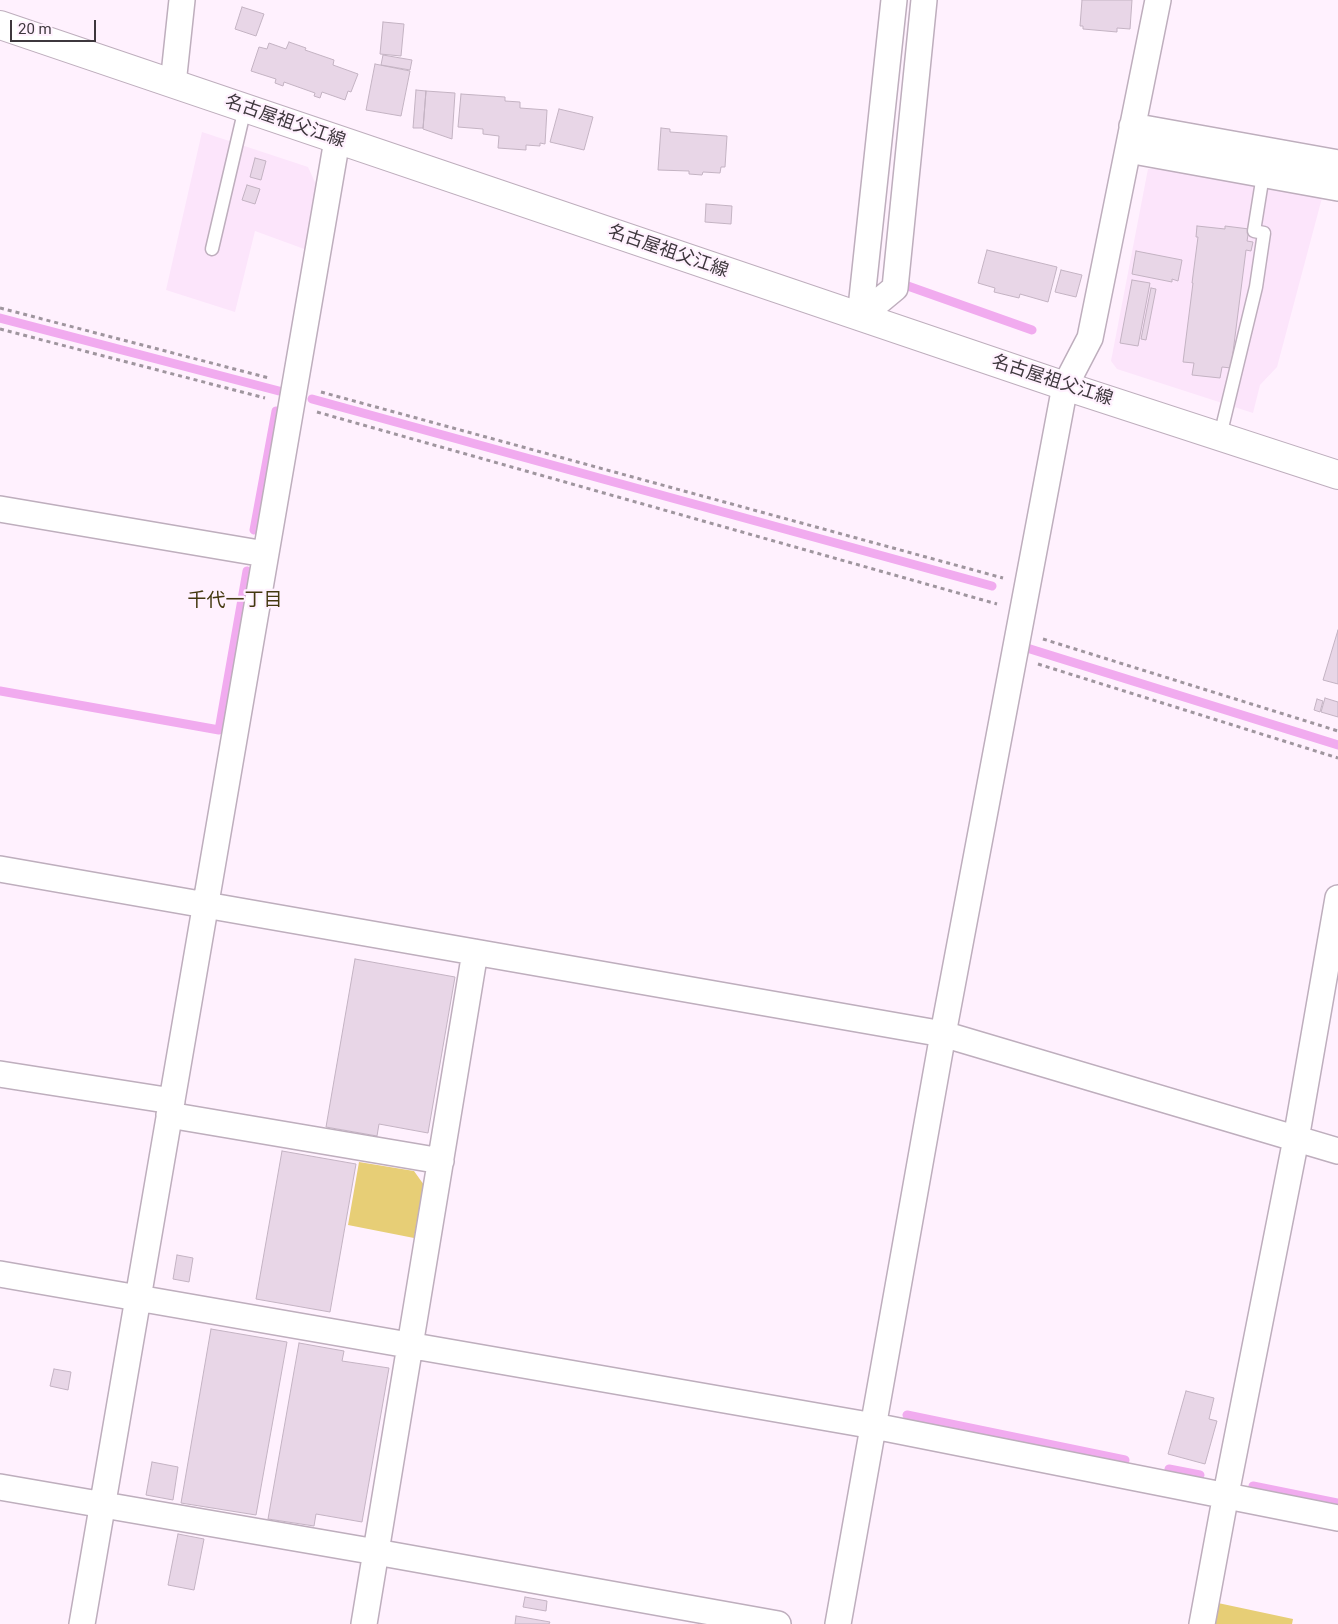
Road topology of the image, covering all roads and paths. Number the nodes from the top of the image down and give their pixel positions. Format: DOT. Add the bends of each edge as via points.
graph roads {
  1 [pos="182,0"];
  2 [pos="894,0"];
  3 [pos="924,0"];
  4 [pos="1158,0"];
  5 [pos="0,25"];
  6 [pos="173,84"];
  7 [pos="245,108"];
  8 [pos="1132,126"];
  9 [pos="337,140"];
  10 [pos="1128,150"];
  11 [pos="1338,163"];
  12 [pos="1264,175"];
  13 [pos="1338,188"];
  14 [pos="212,249"];
  15 [pos="0,308"];
  16 [pos="860,317"];
  17 [pos="0,329"];
  18 [pos="1065,386"];
  19 [pos="293,394"];
  20 [pos="1220,436"];
  21 [pos="1338,475"];
  22 [pos="0,509"];
  23 [pos="265,554"];
  24 [pos="1027,585"];
  25 [pos="1020,621"];
  26 [pos="1014,656"];
  27 [pos="1338,731"];
  28 [pos="1338,758"];
  29 [pos="0,869"];
  30 [pos="1338,898"];
  31 [pos="205,905"];
  32 [pos="475,952"];
  33 [pos="943,1034"];
  34 [pos="0,1074"];
  35 [pos="170,1108"];
  36 [pos="1296,1139"];
  37 [pos="1338,1151"];
  38 [pos="441,1161"];
  39 [pos="0,1274"];
  40 [pos="138,1298"];
  41 [pos="410,1345"];
  42 [pos="874,1426"];
  43 [pos="0,1487"];
  44 [pos="1226,1494"];
  45 [pos="102,1505"];
  46 [pos="1338,1518"];
  47 [pos="376,1552"];
  48 [pos="82,1624"];
  49 [pos="364,1624"];
  50 [pos="778,1624"];
  51 [pos="838,1624"];
  52 [pos="1202,1624"];
  1 -- 6 [label="street"];
  2 -- 16 [label="street"];
  3 -- 16 [label="street" via="895,288"];
  4 -- 8 [label="street"];
  5 -- 6 [label="main road, 名古屋祖父江線"];
  6 -- 7 [label="main road, 名古屋祖父江線"];
  7 -- 9 [label="main road, 名古屋祖父江線"];
  7 -- 14 [label="lane"];
  8 -- 10 [label="street"];
  8 -- 11 [label="street"];
  9 -- 16 [label="main road, 名古屋祖父江線"];
  9 -- 19 [label="street"];
  10 -- 12 [label="street"];
  10 -- 18 [label="street" via="1090,338"];
  12 -- 13 [label="street"];
  12 -- 20 [label="lane" via="1254,231 1264,233 1257,278"];
  15 -- 19 [label="path"];
  16 -- 18 [label="main road, 名古屋祖父江線"];
  17 -- 19 [label="path"];
  18 -- 20 [label="main road, 名古屋祖父江線"];
  18 -- 24 [label="street"];
  19 -- 23 [label="street"];
  19 -- 24 [label="path"];
  19 -- 25 [label="path"];
  20 -- 21 [label="main road, 名古屋祖父江線"];
  22 -- 23 [label="street"];
  23 -- 31 [label="street"];
  24 -- 25 [label="street"];
  25 -- 26 [label="street"];
  25 -- 27 [label="path"];
  26 -- 28 [label="path"];
  26 -- 33 [label="street"];
  29 -- 31 [label="street"];
  30 -- 36 [label="street"];
  31 -- 32 [label="street"];
  31 -- 35 [label="street"];
  32 -- 33 [label="street"];
  32 -- 38 [label="street"];
  33 -- 36 [label="street"];
  33 -- 42 [label="street"];
  34 -- 35 [label="street"];
  35 -- 38 [label="street"];
  35 -- 40 [label="street"];
  36 -- 37 [label="street"];
  36 -- 44 [label="street"];
  38 -- 41 [label="street"];
  39 -- 40 [label="street"];
  40 -- 41 [label="street"];
  40 -- 45 [label="street"];
  41 -- 42 [label="street"];
  41 -- 47 [label="street"];
  42 -- 44 [label="street"];
  42 -- 51 [label="street"];
  43 -- 45 [label="street"];
  44 -- 46 [label="street"];
  44 -- 52 [label="street"];
  45 -- 47 [label="street"];
  45 -- 48 [label="street"];
  47 -- 49 [label="street"];
  47 -- 50 [label="street"];
}
